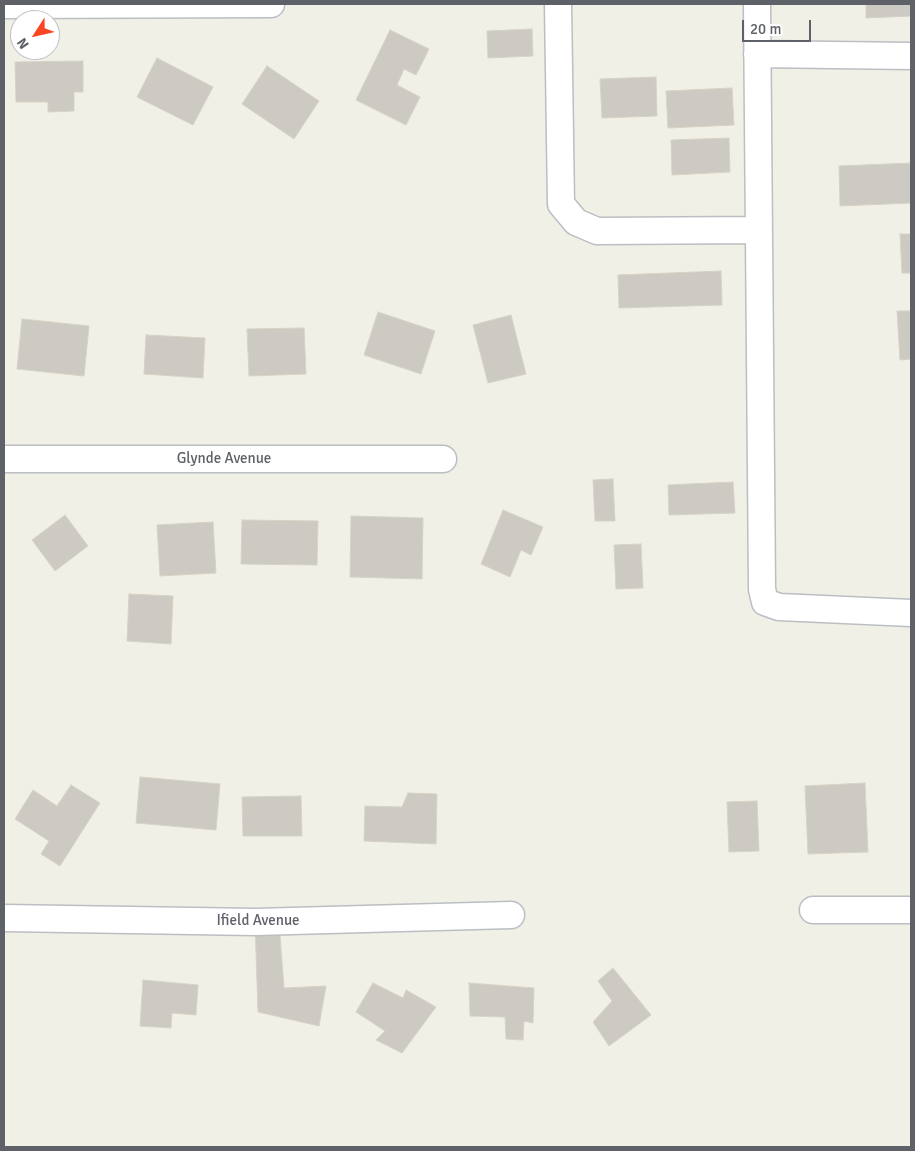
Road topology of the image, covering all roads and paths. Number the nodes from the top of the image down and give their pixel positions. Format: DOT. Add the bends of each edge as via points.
graph roads {
  1 [pos="272,4"];
  2 [pos="558,4"];
  3 [pos="757,4"];
  4 [pos="4,5"];
  5 [pos="758,54"];
  6 [pos="911,56"];
  7 [pos="758,230"];
  8 [pos="4,459"];
  9 [pos="444,459"];
  10 [pos="911,613"];
  11 [pos="813,910"];
  12 [pos="911,910"];
  13 [pos="512,915"];
  14 [pos="4,918"];
  1 -- 4 [label="street"];
  2 -- 7 [label="street" via="561,204 576,222 597,231"];
  3 -- 5 [label="street"];
  5 -- 6 [label="street"];
  5 -- 7 [label="street"];
  7 -- 10 [label="street" via="762,590 765,602 779,608"];
  8 -- 9 [label="street, Glynde Avenue"];
  11 -- 12 [label="street"];
  13 -- 14 [label="street, Ifield Avenue" via="263,922"];
}
